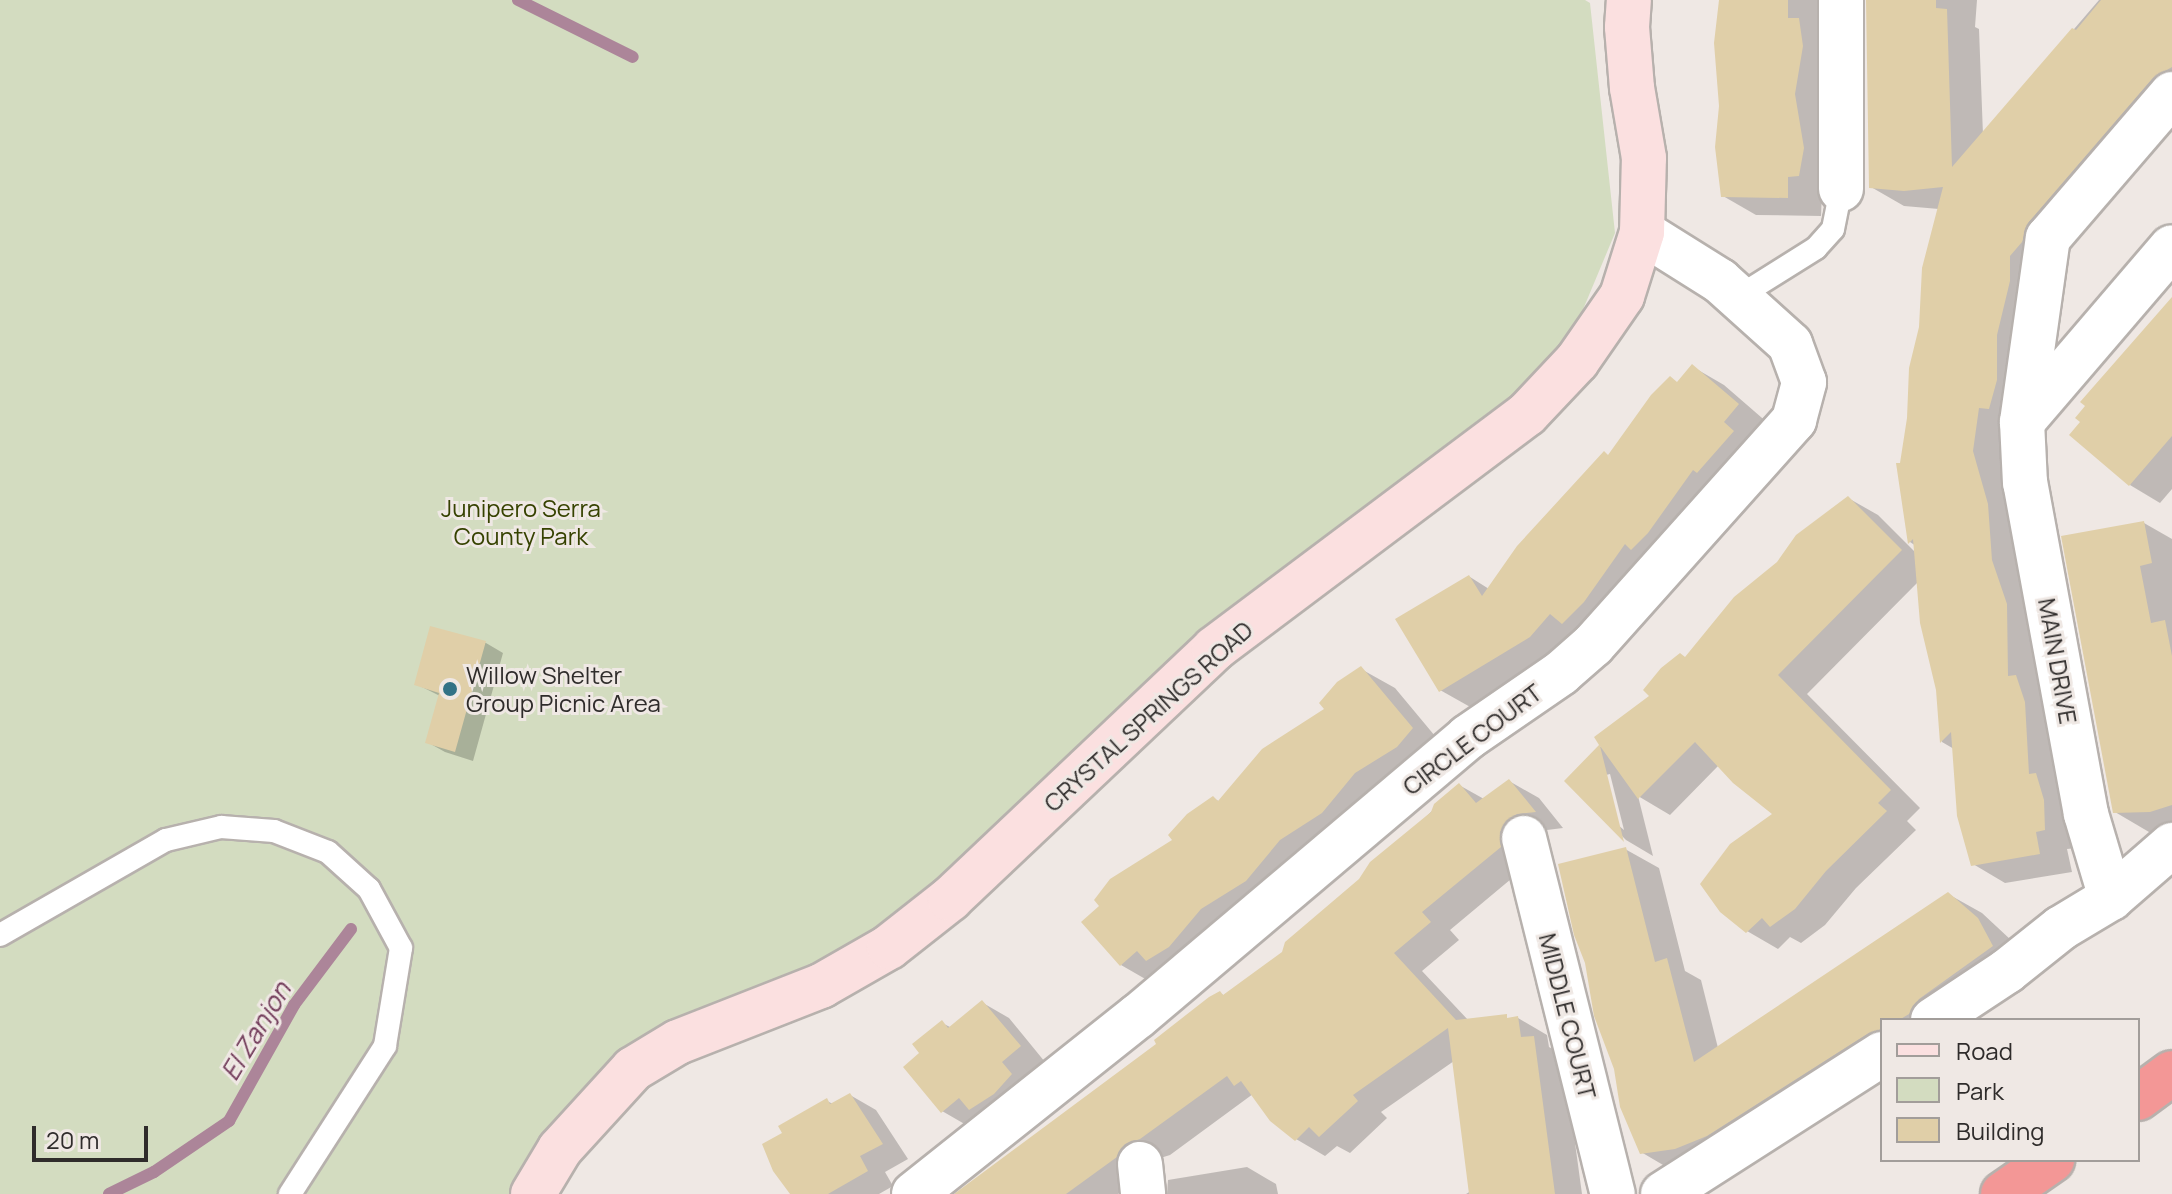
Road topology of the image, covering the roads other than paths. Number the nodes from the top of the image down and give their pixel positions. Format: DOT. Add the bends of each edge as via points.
graph roads {
  1 [pos="1629,0"];
  2 [pos="1841,0"];
  3 [pos="2172,94"];
  4 [pos="1841,189"];
  5 [pos="1642,232"];
  6 [pos="2172,247"];
  7 [pos="1738,297"];
  8 [pos="2022,422"];
  9 [pos="1524,838"];
  10 [pos="2172,845"];
  11 [pos="2111,898"];
  12 [pos="0,935"];
  13 [pos="1936,1018"];
  14 [pos="1880,1055"];
  15 [pos="2172,1073"];
  16 [pos="2140,1097"];
  17 [pos="2049,1162"];
  18 [pos="290,1194"];
  19 [pos="533,1194"];
  20 [pos="914,1194"];
  21 [pos="1613,1194"];
  22 [pos="1663,1194"];
  23 [pos="2003,1194"];
  1 -- 5 [label="street, CRYSTAL SPRINGS ROAD" via="1632,88 1644,158"];
  2 -- 4 [label="street"];
  3 -- 8 [label="street, MAIN DRIVE" via="2048,238"];
  4 -- 7 [label="lane" via="1833,229 1816,248"];
  5 -- 7 [label="street, CIRCLE COURT"];
  5 -- 19 [label="street, CRYSTAL SPRINGS ROAD" via="1622,296 1577,361 1527,414 1214,649 950,899 889,947 821,986 678,1042 633,1069 560,1149"];
  6 -- 8 [label="street"];
  7 -- 20 [label="street, CIRCLE COURT" via="1790,344 1804,382 1794,420 1593,645 1468,737 1138,1016"];
  8 -- 11 [label="street, MAIN DRIVE" via="2025,483 2086,814"];
  9 -- 21 [label="street, MIDDLE COURT"];
  10 -- 11 [label="street"];
  11 -- 13 [label="street"];
  12 -- 18 [label="lane" via="166,840 221,827 274,831 328,852 369,889 401,948 385,1046"];
  14 -- 22 [label="street"];
  15 -- 16 [label="highway"];
  17 -- 23 [label="highway"];
}
